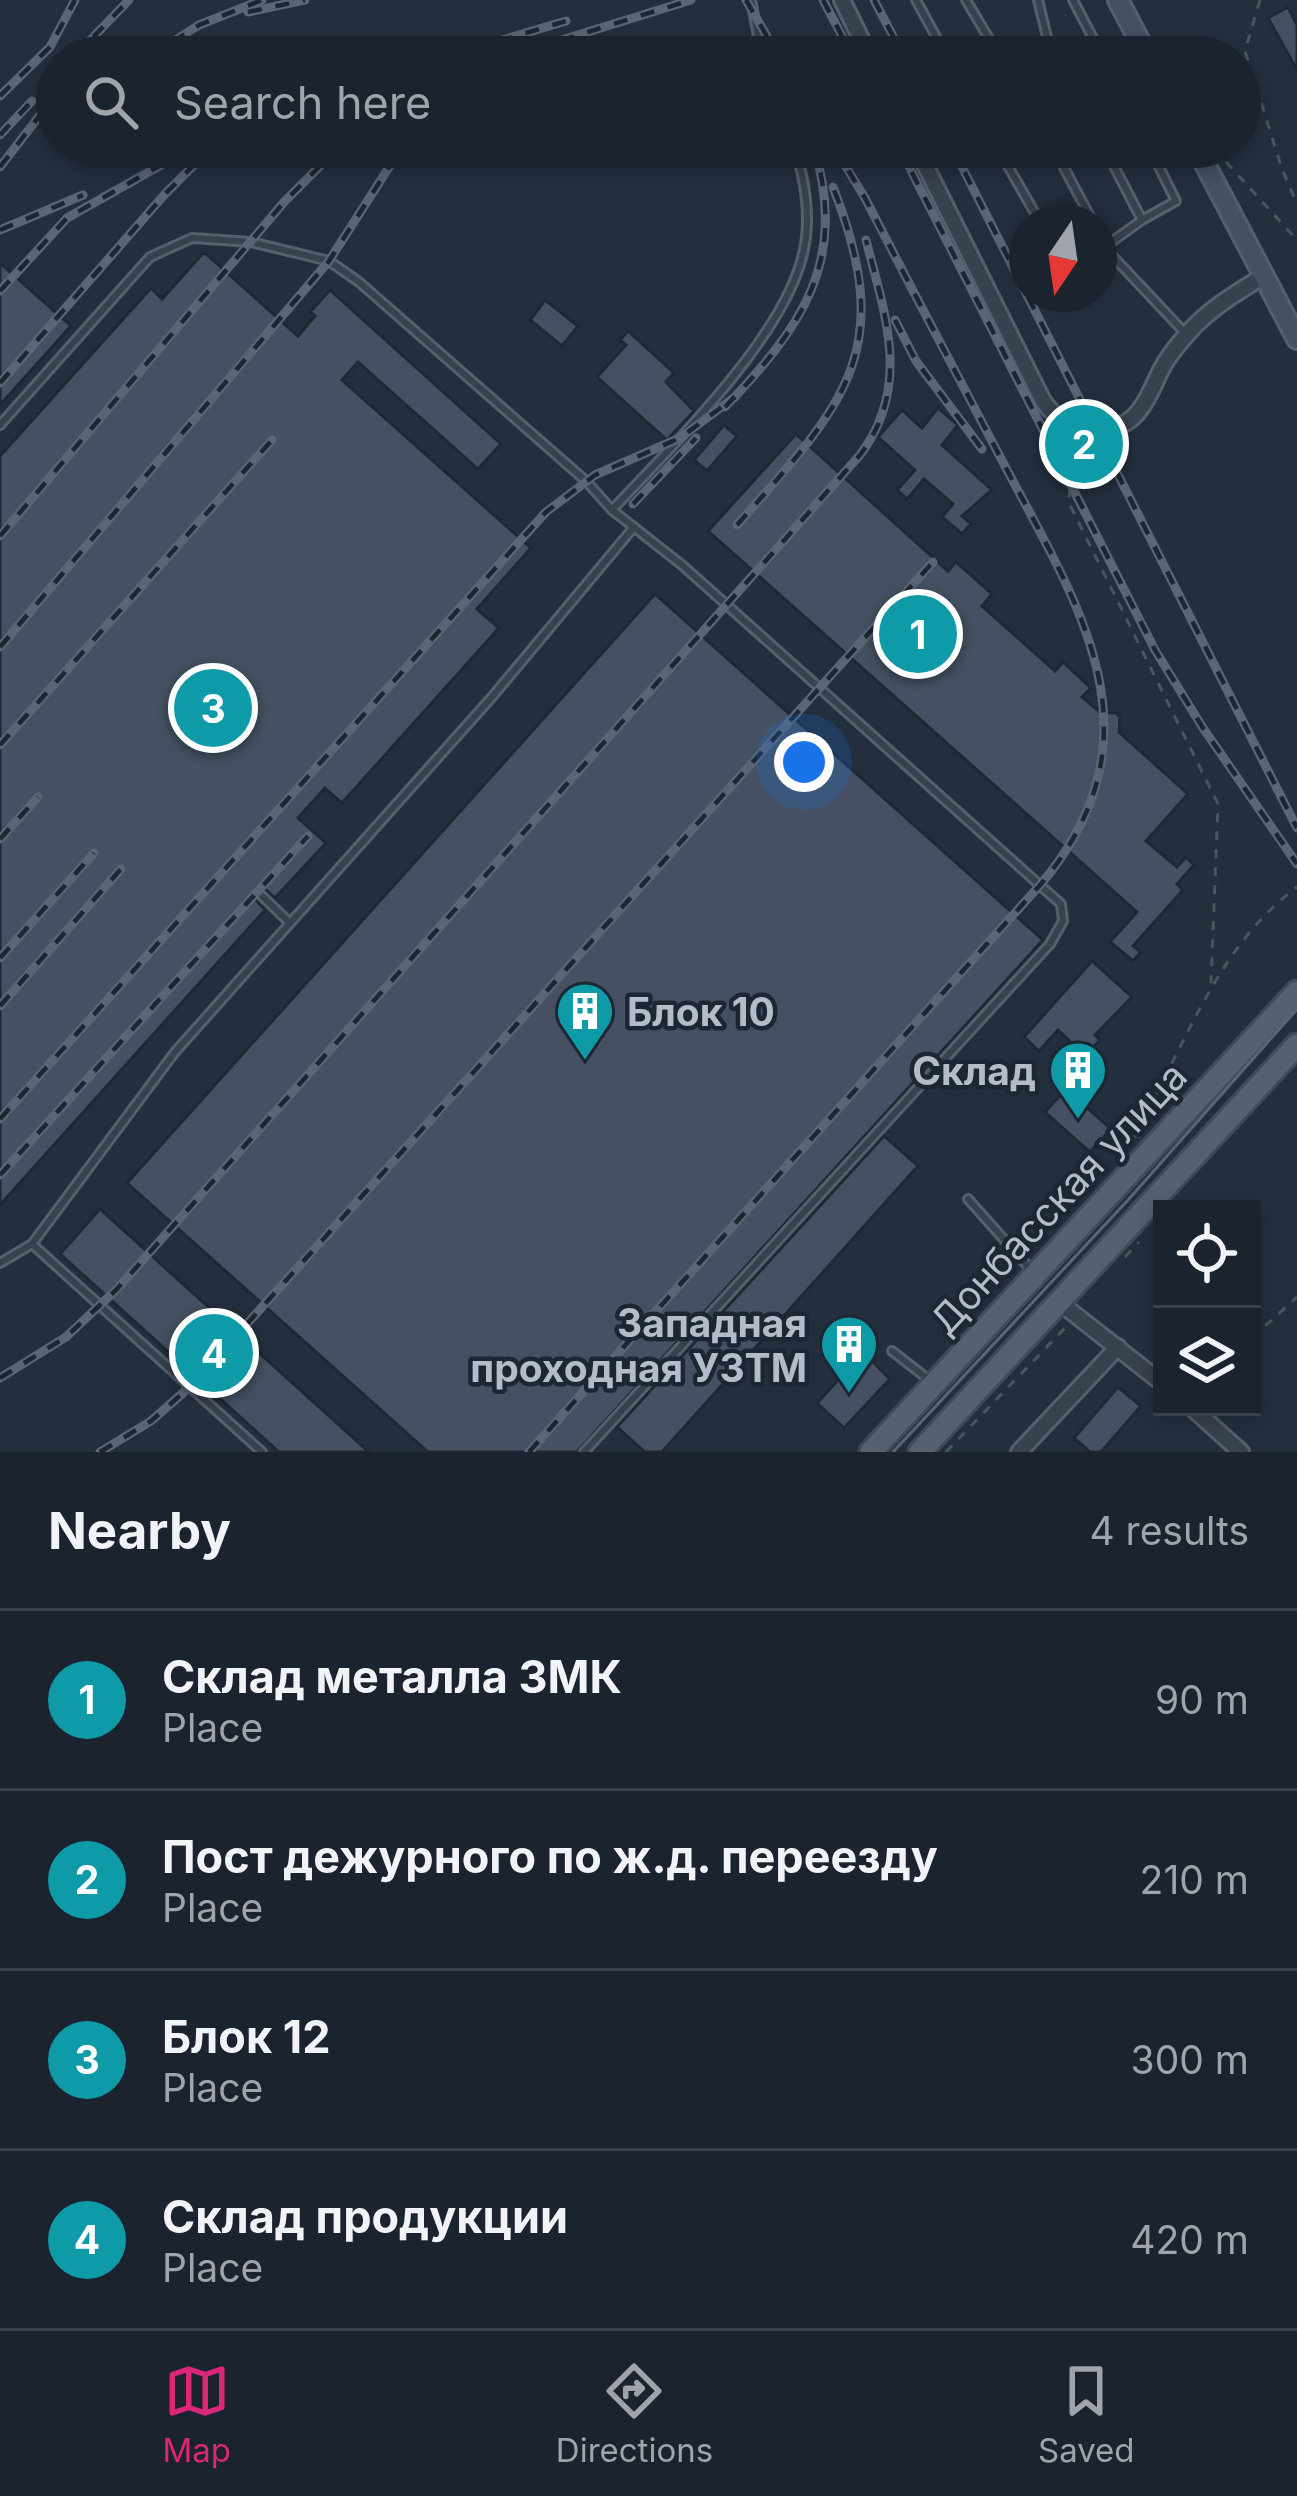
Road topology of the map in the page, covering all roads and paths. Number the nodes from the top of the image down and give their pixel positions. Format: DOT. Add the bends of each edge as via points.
graph roads {
  1 [pos="751,0"];
  2 [pos="842,0"];
  3 [pos="916,0"];
  4 [pos="966,0"];
  5 [pos="1038,0"];
  6 [pos="1073,0"];
  7 [pos="1118,0"];
  8 [pos="1259,0"];
  9 [pos="757,36"];
  10 [pos="860,36"];
  11 [pos="936,36"];
  12 [pos="987,36"];
  13 [pos="1047,36"];
  14 [pos="1092,36"];
  15 [pos="1137,36"];
  16 [pos="1249,36"];
  17 [pos="1261,102"];
  18 [pos="798,168"];
  19 [pos="926,168"];
  20 [pos="1009,168"];
  21 [pos="1064,168"];
  22 [pos="1115,168"];
  23 [pos="1160,168"];
  24 [pos="1207,168"];
  25 [pos="1231,168"];
  26 [pos="1030,204"];
  27 [pos="1083,204"];
  28 [pos="1297,204"];
  29 [pos="1142,220"];
  30 [pos="1117,238"];
  31 [pos="1297,240"];
  32 [pos="1117,265"];
  33 [pos="1264,275"];
  34 [pos="1186,335"];
  35 [pos="1297,339"];
  36 [pos="0,425"];
  37 [pos="1096,443"];
  38 [pos="612,510"];
  39 [pos="634,527"];
  40 [pos="1297,887"];
  41 [pos="262,896"];
  42 [pos="290,923"];
  43 [pos="1211,983"];
  44 [pos="1297,992"];
  45 [pos="1297,1045"];
  46 [pos="1133,1136"];
  47 [pos="968,1199"];
  48 [pos="32,1244"];
  49 [pos="0,1263"];
  50 [pos="1036,1275"];
  51 [pos="1297,1297"];
  52 [pos="1059,1302"];
  53 [pos="1079,1329"];
  54 [pos="1261,1330"];
  55 [pos="1118,1347"];
  56 [pos="892,1351"];
  57 [pos="1153,1375"];
  58 [pos="936,1384"];
  59 [pos="1201,1416"];
  60 [pos="262,1452"];
  61 [pos="584,1452"];
  62 [pos="871,1452"];
  63 [pos="920,1452"];
  64 [pos="946,1452"];
  65 [pos="1019,1452"];
  66 [pos="1241,1452"];
  1 -- 9 [label="lane"];
  2 -- 10 [label="street"];
  3 -- 11 [label="lane"];
  4 -- 12 [label="lane"];
  5 -- 13 [label="lane"];
  6 -- 14 [label="lane"];
  7 -- 15 [label="main road"];
  8 -- 16 [label="path"];
  17 -- 28 [label="path"];
  18 -- 38 [label="lane" via="807,223 784,303 715,399"];
  19 -- 34 [label="street" via="1056,417 1094,429 1133,420"];
  20 -- 26 [label="lane"];
  21 -- 27 [label="lane"];
  22 -- 29 [label="lane"];
  23 -- 29 [label="lane" via="1176,201"];
  24 -- 33 [label="main road"];
  25 -- 31 [label="path"];
  29 -- 30 [label="lane"];
  32 -- 34 [label="lane"];
  33 -- 34 [label="street"];
  33 -- 35 [label="main road"];
  36 -- 38 [label="lane" via="150,257 192,238 251,242 329,261 359,282"];
  37 -- 43 [label="path" via="1095,463 1076,478 1068,501 1218,804"];
  38 -- 39 [label="lane"];
  39 -- 42 [label="lane"];
  39 -- 61 [label="lane" via="1064,912 1050,944"];
  40 -- 43 [label="path" via="1264,912"];
  41 -- 42 [label="lane"];
  42 -- 48 [label="lane" via="175,1052"];
  43 -- 46 [label="path"];
  44 -- 50 [label="main road, Донбасская улица"];
  45 -- 52 [label="main road, Донбасская улица"];
  47 -- 50 [label="lane"];
  48 -- 49 [label="lane"];
  48 -- 60 [label="lane"];
  50 -- 58 [label="main road, Донбасская улица"];
  51 -- 54 [label="path"];
  52 -- 55 [label="street"];
  52 -- 63 [label="main road, Донбасская улица"];
  53 -- 64 [label="path" via="1066,1327"];
  55 -- 57 [label="street"];
  55 -- 65 [label="street"];
  56 -- 58 [label="lane"];
  58 -- 62 [label="main road, Донбасская улица"];
  59 -- 66 [label="street"];
}
